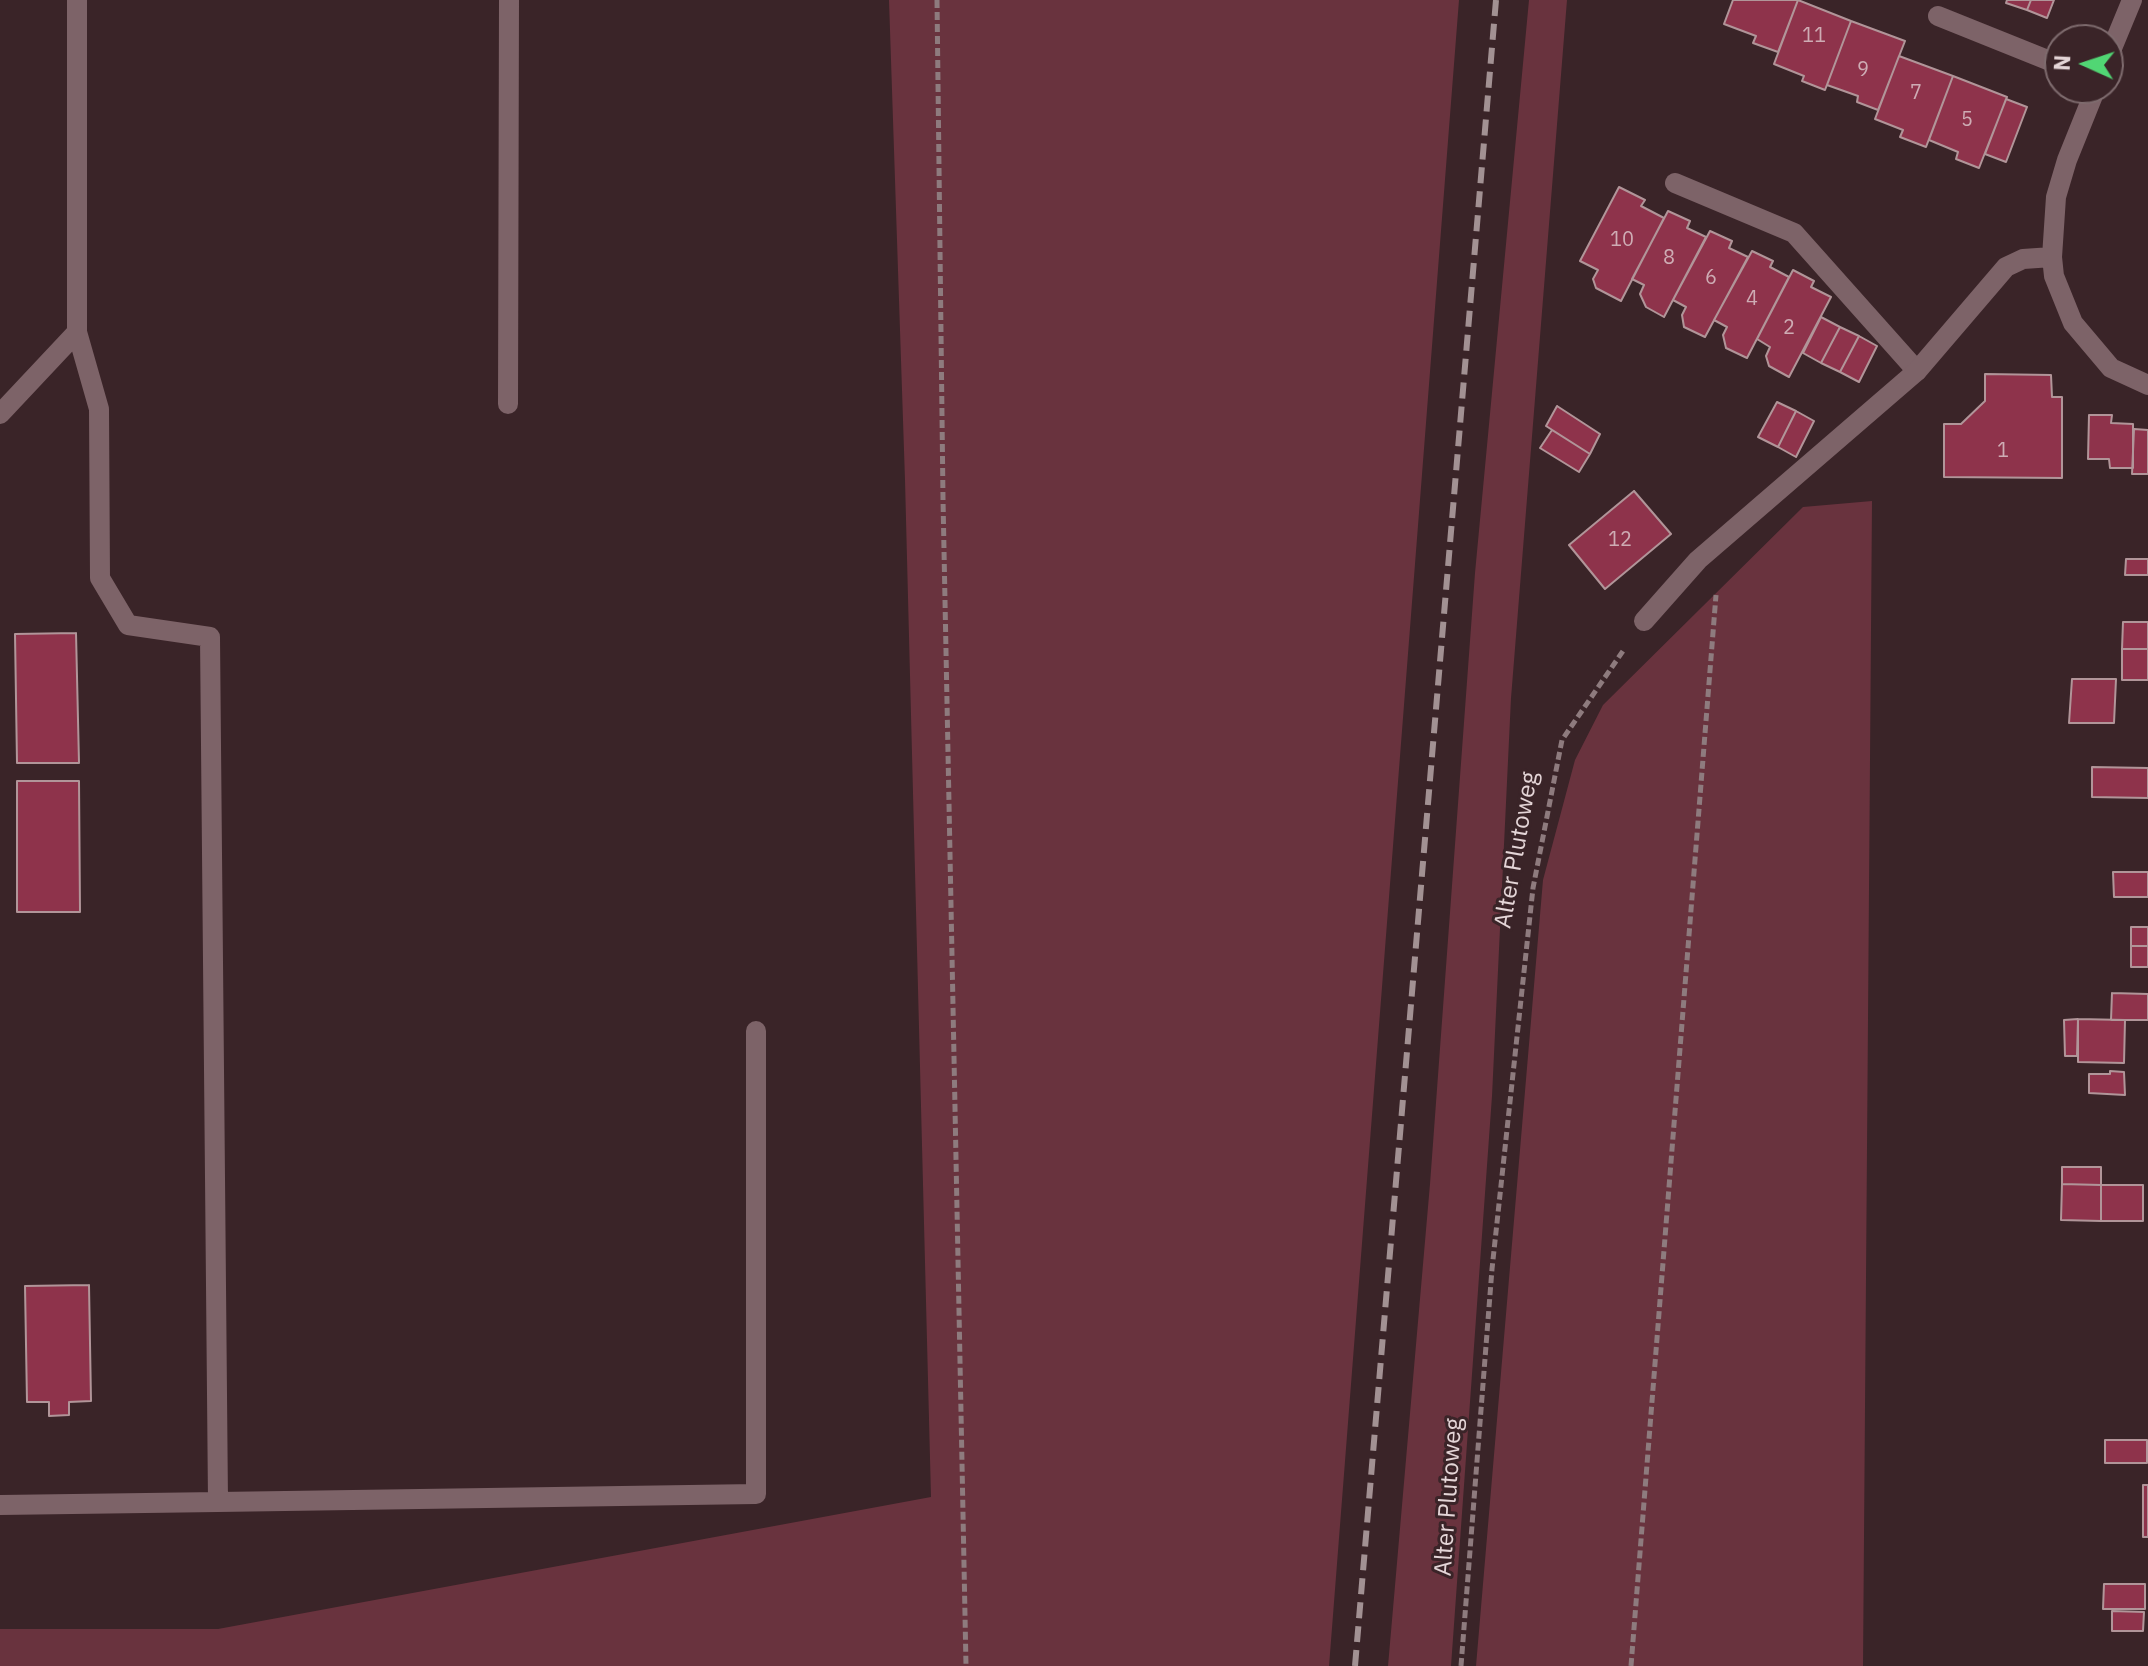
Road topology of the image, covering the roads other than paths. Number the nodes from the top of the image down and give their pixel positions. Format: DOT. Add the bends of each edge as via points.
graph roads {
  1 [pos="77,0"];
  2 [pos="509,0"];
  3 [pos="2132,0"];
  4 [pos="1938,16"];
  5 [pos="2122,24"];
  6 [pos="2044,59"];
  7 [pos="2090,104"];
  8 [pos="1675,183"];
  9 [pos="2052,257"];
  10 [pos="77,332"];
  11 [pos="1917,371"];
  12 [pos="2148,385"];
  13 [pos="508,404"];
  14 [pos="0,414"];
  15 [pos="1644,621"];
  16 [pos="756,1031"];
  17 [pos="218,1502"];
  18 [pos="0,1505"];
  1 -- 10 [label="street"];
  2 -- 13 [label="street"];
  3 -- 5 [label="street"];
  4 -- 6 [label="street"];
  7 -- 9 [label="street" via="2056,197"];
  8 -- 11 [label="street" via="1794,233"];
  9 -- 11 [label="street" via="2023,259 2006,267"];
  9 -- 12 [label="street" via="2073,323 2111,368"];
  10 -- 14 [label="street"];
  10 -- 17 [label="street" via="99,409 100,578 128,625 210,637"];
  11 -- 15 [label="street" via="1698,560"];
  16 -- 17 [label="street" via="756,1494"];
  17 -- 18 [label="street"];
}
